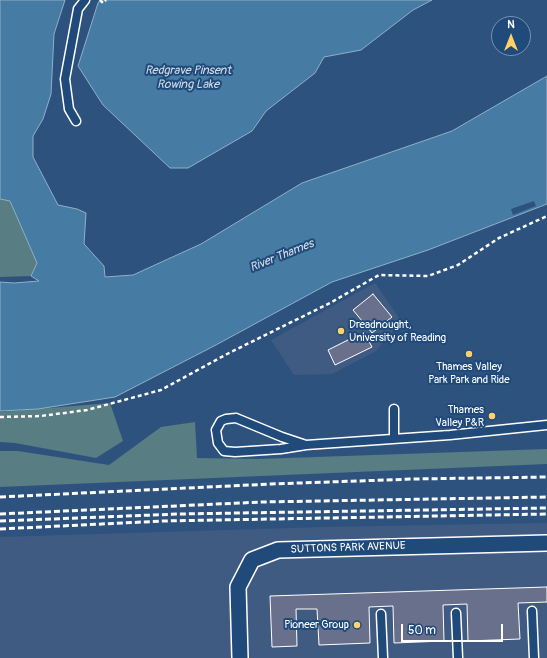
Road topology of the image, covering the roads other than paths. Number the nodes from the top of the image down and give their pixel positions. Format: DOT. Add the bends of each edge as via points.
graph roads {
  1 [pos="85,0"];
  2 [pos="76,121"];
  3 [pos="394,409"];
  4 [pos="547,425"];
  5 [pos="394,439"];
  6 [pos="306,445"];
  7 [pos="547,543"];
  8 [pos="532,611"];
  9 [pos="456,613"];
  10 [pos="381,614"];
  11 [pos="240,658"];
  12 [pos="383,658"];
  13 [pos="458,658"];
  14 [pos="534,658"];
  1 -- 2 [label="lane" via="78,9 65,79 69,109"];
  3 -- 5 [label="lane"];
  4 -- 5 [label="lane"];
  5 -- 6 [label="lane"];
  6 -- 6 [label="lane" via="228,452 218,444 216,430 222,421 236,418"];
  7 -- 11 [label="street, SUTTONS PARK AVENUE" via="278,550 252,560 238,587"];
  8 -- 14 [label="lane"];
  9 -- 13 [label="lane"];
  10 -- 12 [label="lane"];
}
